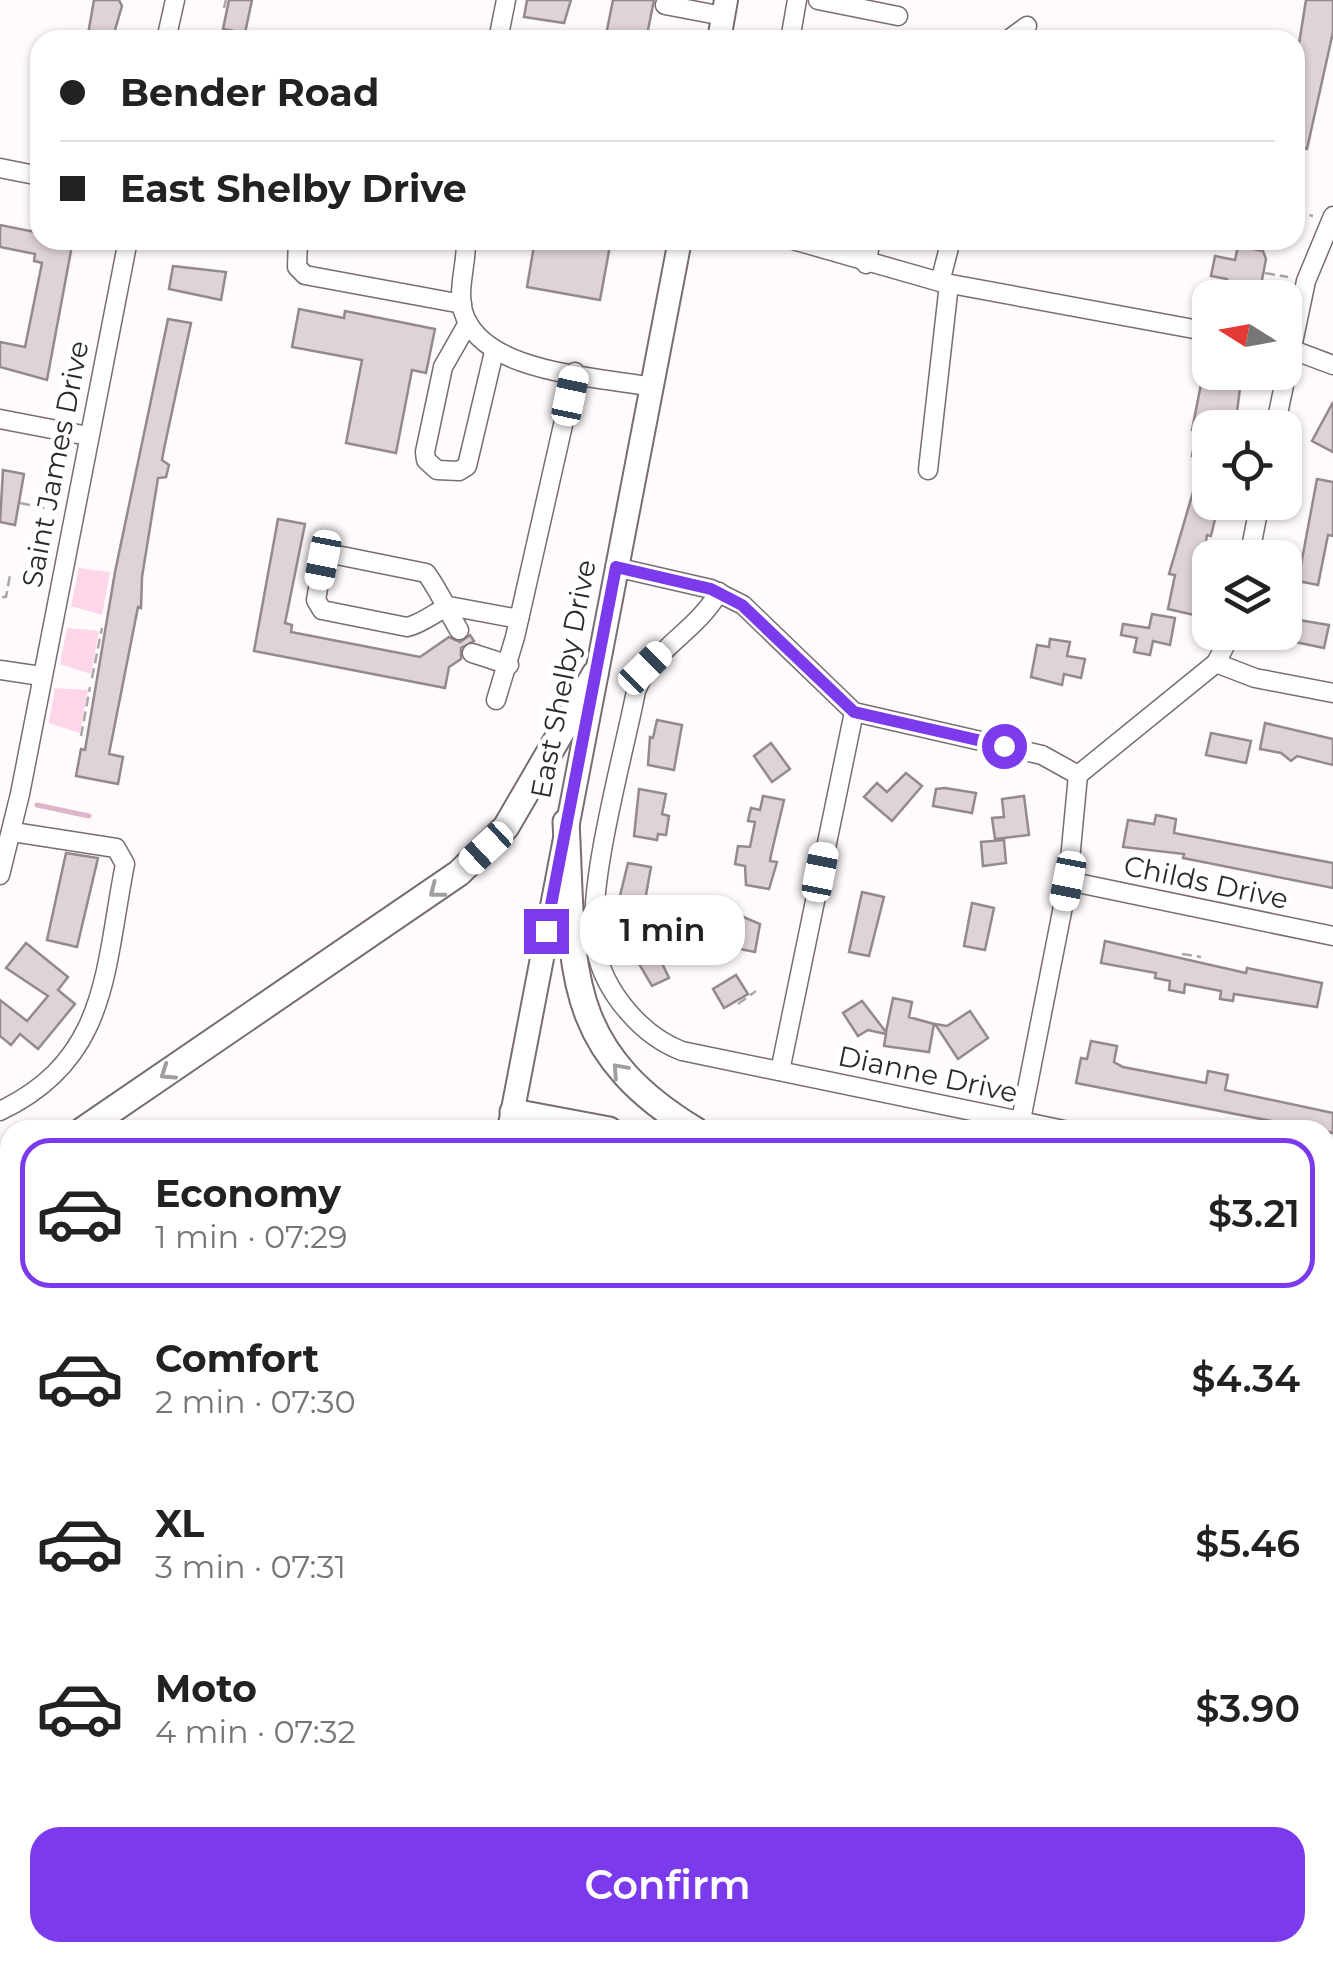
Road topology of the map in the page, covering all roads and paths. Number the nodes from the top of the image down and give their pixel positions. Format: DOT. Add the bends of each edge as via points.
graph roads {
  1 [pos="175,0"];
  2 [pos="226,0"];
  3 [pos="506,0"];
  4 [pos="797,0"];
  5 [pos="826,1"];
  6 [pos="665,5"];
  7 [pos="224,8"];
  8 [pos="725,8"];
  9 [pos="898,16"];
  10 [pos="1028,26"];
  11 [pos="168,30"];
  12 [pos="500,30"];
  13 [pos="792,30"];
  14 [pos="1022,30"];
  15 [pos="0,168"];
  16 [pos="30,174"];
  17 [pos="1333,216"];
  18 [pos="126,250"];
  19 [pos="298,250"];
  20 [pos="465,250"];
  21 [pos="678,250"];
  22 [pos="823,250"];
  23 [pos="870,250"];
  24 [pos="950,250"];
  25 [pos="866,264"];
  26 [pos="1265,272"];
  27 [pos="1306,282"];
  28 [pos="945,283"];
  29 [pos="1302,297"];
  30 [pos="462,304"];
  31 [pos="468,323"];
  32 [pos="1192,329"];
  33 [pos="494,352"];
  34 [pos="1302,353"];
  35 [pos="1333,365"];
  36 [pos="575,372"];
  37 [pos="651,386"];
  38 [pos="0,418"];
  39 [pos="88,436"];
  40 [pos="928,470"];
  41 [pos="20,503"];
  42 [pos="73,514"];
  43 [pos="616,567"];
  44 [pos="10,575"];
  45 [pos="719,592"];
  46 [pos="2,596"];
  47 [pos="445,608"];
  48 [pos="519,619"];
  49 [pos="102,628"];
  50 [pos="459,630"];
  51 [pos="1223,650"];
  52 [pos="472,652"];
  53 [pos="508,664"];
  54 [pos="1216,664"];
  55 [pos="0,670"];
  56 [pos="595,674"];
  57 [pos="41,676"];
  58 [pos="92,678"];
  59 [pos="90,687"];
  60 [pos="1333,694"];
  61 [pos="496,700"];
  62 [pos="854,712"];
  63 [pos="80,736"];
  64 [pos="1078,774"];
  65 [pos="566,822"];
  66 [pos="13,832"];
  67 [pos="0,876"];
  68 [pos="1068,881"];
  69 [pos="1333,936"];
  70 [pos="1182,954"];
  71 [pos="1201,957"];
  72 [pos="756,991"];
  73 [pos="738,1004"];
  74 [pos="780,1071"];
  75 [pos="1,1108"];
  76 [pos="98,1120"];
  77 [pos="511,1120"];
  78 [pos="683,1120"];
  79 [pos="994,1120"];
  80 [pos="1021,1120"];
  1 -- 11 [label="street"];
  2 -- 7 [label="path"];
  3 -- 12 [label="street"];
  4 -- 13 [label="street"];
  5 -- 9 [label="street"];
  6 -- 8 [label="street"];
  10 -- 14 [label="street"];
  15 -- 16 [label="street"];
  17 -- 27 [label="street"];
  18 -- 39 [label="street, Saint James Drive"];
  19 -- 30 [label="street" via="297,267 305,275"];
  20 -- 30 [label="street"];
  21 -- 37 [label="main road, East Shelby Drive"];
  22 -- 25 [label="street"];
  23 -- 25 [label="street"];
  24 -- 28 [label="street"];
  25 -- 28 [label="street"];
  26 -- 27 [label="path"];
  27 -- 29 [label="street"];
  28 -- 32 [label="street"];
  28 -- 40 [label="street"];
  30 -- 31 [label="street"];
  31 -- 33 [label="street"];
  31 -- 33 [label="street" via="440,384 426,452 436,470 466,466"];
  33 -- 36 [label="street"];
  34 -- 35 [label="street"];
  36 -- 37 [label="street"];
  36 -- 48 [label="street"];
  37 -- 43 [label="main road, East Shelby Drive"];
  38 -- 39 [label="street"];
  39 -- 42 [label="street, Saint James Drive"];
  41 -- 42 [label="path"];
  42 -- 57 [label="street, Saint James Drive"];
  43 -- 45 [label="street"];
  43 -- 56 [label="main road, East Shelby Drive"];
  44 -- 46 [label="path"];
  45 -- 62 [label="street" via="742,605"];
  45 -- 74 [label="street, Dianne Drive" via="694,629 645,668 636,690 600,872 596,950 626,1008 664,1044"];
  47 -- 47 [label="street" via="411,627 322,610 316,600 323,560 332,554 426,573"];
  47 -- 48 [label="street"];
  47 -- 50 [label="street"];
  48 -- 53 [label="street"];
  49 -- 58 [label="path"];
  51 -- 54 [label="street"];
  52 -- 53 [label="street"];
  53 -- 61 [label="street"];
  54 -- 60 [label="street"];
  54 -- 64 [label="street"];
  55 -- 57 [label="street"];
  56 -- 65 [label="main road, East Shelby Drive"];
  56 -- 76 [label="highway, one-way" via="506,827 459,873"];
  57 -- 66 [label="street, Saint James Drive"];
  59 -- 63 [label="path"];
  62 -- 64 [label="street" via="1042,755"];
  62 -- 74 [label="street"];
  64 -- 68 [label="street"];
  65 -- 77 [label="main road, East Shelby Drive"];
  78 -- 65 [label="highway, one-way" via="622,1074 590,1025 576,975"];
  66 -- 67 [label="street, Saint James Drive"];
  66 -- 75 [label="street" via="116,848 125,864 90,1030 29,1099"];
  68 -- 69 [label="street, Childs Drive"];
  68 -- 80 [label="street"];
  70 -- 71 [label="path"];
  72 -- 73 [label="path"];
  74 -- 79 [label="street, Dianne Drive"];
}
